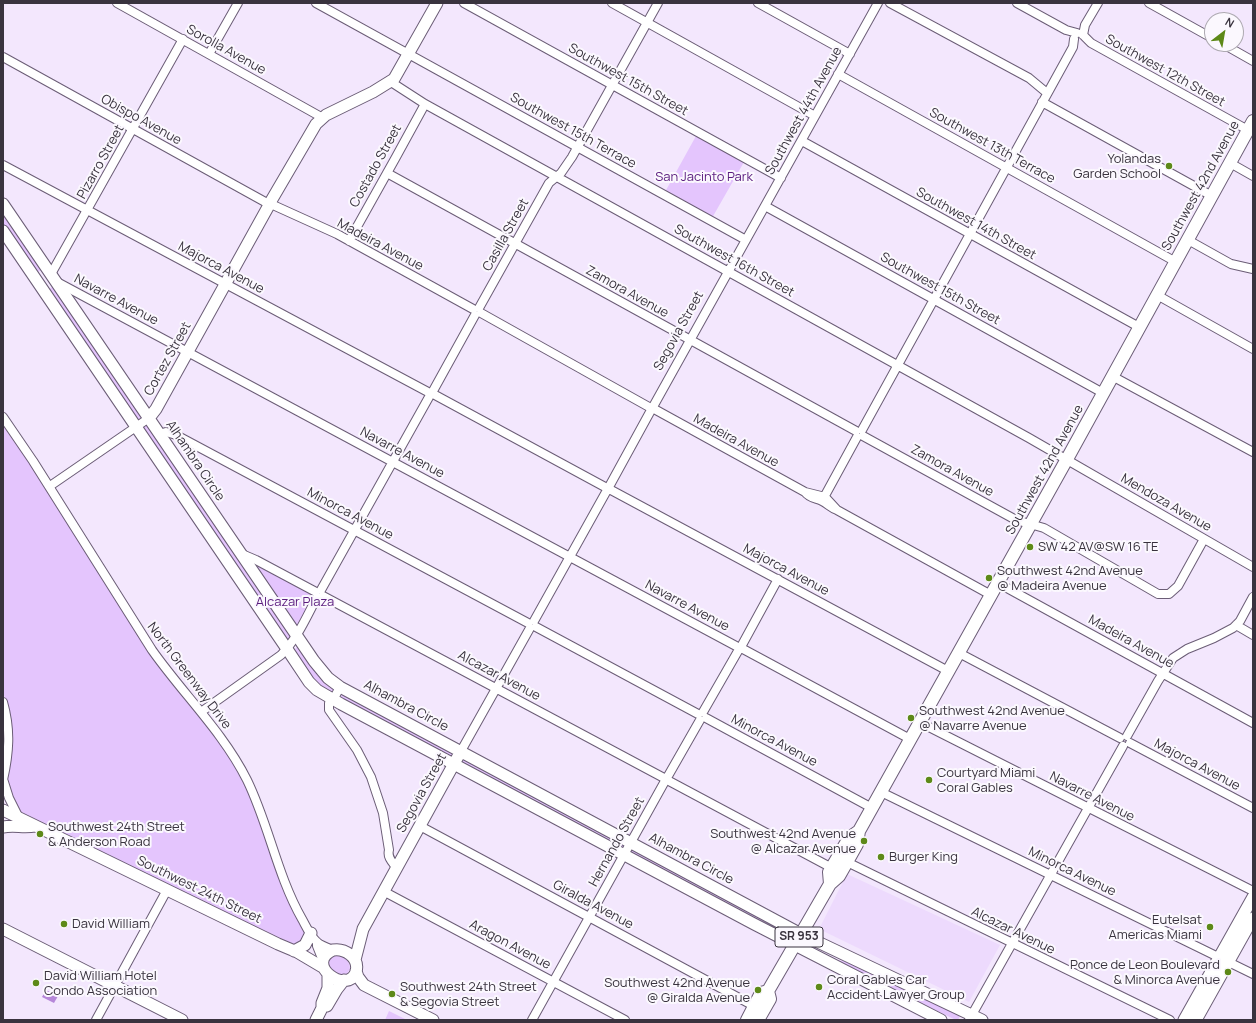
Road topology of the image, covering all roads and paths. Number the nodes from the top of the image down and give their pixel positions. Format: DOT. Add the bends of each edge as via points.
graph roads {
  1 [pos="117,3"];
  2 [pos="238,3"];
  3 [pos="316,3"];
  4 [pos="437,3"];
  5 [pos="464,3"];
  6 [pos="612,3"];
  7 [pos="658,3"];
  8 [pos="758,3"];
  9 [pos="878,3"];
  10 [pos="890,3"];
  11 [pos="1017,3"];
  12 [pos="1098,3"];
  13 [pos="1149,3"];
  14 [pos="647,22"];
  15 [pos="1204,34"];
  16 [pos="1078,38"];
  17 [pos="182,39"];
  18 [pos="1237,52"];
  19 [pos="209,54"];
  20 [pos="409,54"];
  21 [pos="850,54"];
  22 [pos="3,57"];
  23 [pos="1253,61"];
  24 [pos="838,74"];
  25 [pos="391,82"];
  26 [pos="612,85"];
  27 [pos="1047,93"];
  28 [pos="1042,102"];
  29 [pos="425,104"];
  30 [pos="815,116"];
  31 [pos="323,118"];
  32 [pos="1250,126"];
  33 [pos="133,129"];
  34 [pos="802,141"];
  35 [pos="578,147"];
  36 [pos="1230,163"];
  37 [pos="3,165"];
  38 [pos="1006,168"];
  39 [pos="387,173"];
  40 [pos="556,176"];
  41 [pos="1253,176"];
  42 [pos="781,178"];
  43 [pos="1212,196"];
  44 [pos="3,204"];
  45 [pos="270,204"];
  46 [pos="765,206"];
  47 [pos="88,210"];
  48 [pos="3,231"];
  49 [pos="970,234"];
  50 [pos="746,240"];
  51 [pos="1188,240"];
  52 [pos="348,241"];
  53 [pos="515,243"];
  54 [pos="1176,262"];
  55 [pos="1253,269"];
  56 [pos="729,272"];
  57 [pos="53,278"];
  58 [pos="226,284"];
  59 [pos="40,286"];
  60 [pos="1157,295"];
  61 [pos="934,300"];
  62 [pos="477,311"];
  63 [pos="1139,328"];
  64 [pos="691,340"];
  65 [pos="1253,349"];
  66 [pos="188,352"];
  67 [pos="898,366"];
  68 [pos="1112,376"];
  69 [pos="1103,393"];
  70 [pos="431,394"];
  71 [pos="652,408"];
  72 [pos="3,416"];
  73 [pos="149,418"];
  74 [pos="136,428"];
  75 [pos="860,433"];
  76 [pos="160,434"];
  77 [pos="1253,452"];
  78 [pos="1067,459"];
  79 [pos="393,462"];
  80 [pos="50,486"];
  81 [pos="608,488"];
  82 [pos="823,499"];
  83 [pos="1030,524"];
  84 [pos="355,530"];
  85 [pos="1204,539"];
  86 [pos="242,554"];
  87 [pos="570,557"];
  88 [pos="1253,567"];
  89 [pos="778,579"];
  90 [pos="998,583"];
  91 [pos="320,594"];
  92 [pos="991,595"];
  93 [pos="1253,597"];
  94 [pos="532,625"];
  95 [pos="1236,625"];
  96 [pos="297,635"];
  97 [pos="1253,635"];
  98 [pos="740,648"];
  99 [pos="287,649"];
  100 [pos="959,653"];
  101 [pos="948,671"];
  102 [pos="1163,674"];
  103 [pos="340,687"];
  104 [pos="496,688"];
  105 [pos="333,700"];
  106 [pos="3,702"];
  107 [pos="201,712"];
  108 [pos="702,716"];
  109 [pos="920,722"];
  110 [pos="1253,723"];
  111 [pos="910,739"];
  112 [pos="1125,741"];
  113 [pos="462,751"];
  114 [pos="454,765"];
  115 [pos="3,779"];
  116 [pos="667,779"];
  117 [pos="881,792"];
  118 [pos="872,808"];
  119 [pos="1088,808"];
  120 [pos="1253,808"];
  121 [pos="3,810"];
  122 [pos="19,818"];
  123 [pos="36,826"];
  124 [pos="420,826"];
  125 [pos="3,827"];
  126 [pos="854,834"];
  127 [pos="631,843"];
  128 [pos="624,855"];
  129 [pos="847,862"];
  130 [pos="398,864"];
  131 [pos="832,868"];
  132 [pos="1050,875"];
  133 [pos="830,884"];
  134 [pos="167,890"];
  135 [pos="383,891"];
  136 [pos="1253,892"];
  137 [pos="1253,897"];
  138 [pos="589,917"];
  139 [pos="1253,918"];
  140 [pos="3,929"];
  141 [pos="363,929"];
  142 [pos="801,934"];
  143 [pos="1012,943"];
  144 [pos="794,946"];
  145 [pos="295,951"];
  146 [pos="325,954"];
  147 [pos="1224,960"];
  148 [pos="355,966"];
  149 [pos="877,970"];
  150 [pos="1253,974"];
  151 [pos="894,978"];
  152 [pos="344,980"];
  153 [pos="553,982"];
  154 [pos="870,984"];
  155 [pos="115,986"];
  156 [pos="765,992"];
  157 [pos="889,994"];
  158 [pos="754,1006"];
  159 [pos="322,1008"];
  160 [pos="970,1017"];
  161 [pos="96,1020"];
  162 [pos="182,1020"];
  163 [pos="316,1020"];
  164 [pos="433,1020"];
  165 [pos="532,1020"];
  166 [pos="625,1020"];
  167 [pos="747,1020"];
  168 [pos="758,1020"];
  169 [pos="941,1020"];
  170 [pos="982,1020"];
  171 [pos="1170,1020"];
  172 [pos="1184,1020"];
  173 [pos="1196,1020"];
  1 -- 17 [label="street, Sorolla Avenue"];
  2 -- 19 [label="street"];
  3 -- 20 [label="street, Southwest 15th Terrace"];
  4 -- 20 [label="street, Cortez Street"];
  5 -- 26 [label="street, Southwest 15th Street"];
  6 -- 14 [label="street"];
  7 -- 14 [label="street, Casilla Street"];
  8 -- 21 [label="street"];
  9 -- 21 [label="street, Southwest 44th Avenue"];
  10 -- 27 [label="street" via="1029,78"];
  11 -- 16 [label="street, Southwest 12th Street"];
  12 -- 16 [label="street"];
  13 -- 15 [label="street"];
  14 -- 26 [label="street, Casilla Street"];
  14 -- 30 [label="street"];
  16 -- 27 [label="street"];
  16 -- 32 [label="street, Southwest 12th Street"];
  17 -- 19 [label="street, Sorolla Avenue"];
  17 -- 33 [label="street, Pizarro Street"];
  18 -- 23 [label="street"];
  19 -- 31 [label="street, Sorolla Avenue"];
  20 -- 25 [label="street, Cortez Street"];
  20 -- 35 [label="street, Southwest 15th Terrace"];
  21 -- 24 [label="street, Southwest 44th Avenue"];
  22 -- 33 [label="street, Obispo Avenue"];
  24 -- 30 [label="street, Southwest 44th Avenue"];
  24 -- 38 [label="street, Southwest 13th Terrace"];
  25 -- 29 [label="street, Southwest 16th Street"];
  25 -- 31 [label="street, Cortez Street"];
  26 -- 35 [label="street, Casilla Street"];
  26 -- 42 [label="street, Southwest 15th Street"];
  27 -- 28 [label="street"];
  28 -- 38 [label="street"];
  28 -- 43 [label="street"];
  29 -- 39 [label="street, Costado Street"];
  29 -- 40 [label="street, Southwest 16th Street"];
  30 -- 34 [label="street, Southwest 44th Avenue"];
  31 -- 45 [label="street, Cortez Street" via="313,127"];
  32 -- 36 [label="main road, Southwest 42nd Avenue / SR 953"];
  33 -- 45 [label="street, Obispo Avenue"];
  33 -- 47 [label="street, Pizarro Street"];
  34 -- 42 [label="street, Southwest 44th Avenue"];
  34 -- 49 [label="street, Southwest 14th Street"];
  35 -- 40 [label="street, Casilla Street" via="565,168"];
  35 -- 50 [label="street, Southwest 15th Terrace"];
  36 -- 41 [label="street"];
  36 -- 43 [label="main road, Southwest 42nd Avenue / SR 953"];
  37 -- 47 [label="street, Majorca Avenue"];
  38 -- 49 [label="street"];
  38 -- 54 [label="street, Southwest 13th Terrace"];
  39 -- 52 [label="street, Costado Street"];
  39 -- 53 [label="street, Zamora Avenue"];
  40 -- 53 [label="street, Casilla Street"];
  40 -- 56 [label="street, Southwest 16th Street"];
  42 -- 46 [label="street, Southwest 44th Avenue"];
  43 -- 51 [label="main road, Southwest 42nd Avenue / SR 953"];
  44 -- 57 [label="street, Alhambra Circle"];
  45 -- 52 [label="street, Madeira Avenue"];
  45 -- 58 [label="street, Cortez Street"];
  46 -- 50 [label="street, Southwest 44th Avenue"];
  46 -- 61 [label="street, Southwest 15th Street"];
  47 -- 57 [label="street, Pizarro Street"];
  47 -- 58 [label="street, Majorca Avenue"];
  48 -- 59 [label="street"];
  49 -- 61 [label="street"];
  49 -- 63 [label="street, Southwest 14th Street"];
  50 -- 56 [label="street, Southwest 44th Avenue"];
  51 -- 54 [label="main road, Southwest 42nd Avenue / SR 953"];
  51 -- 55 [label="street" via="1231,264"];
  52 -- 62 [label="street, Madeira Avenue"];
  53 -- 62 [label="street, Casilla Street"];
  53 -- 64 [label="street, Zamora Avenue"];
  54 -- 60 [label="main road, Southwest 42nd Avenue / SR 953"];
  56 -- 64 [label="street, Segovia Street"];
  56 -- 67 [label="street, Southwest 16th Street"];
  57 -- 59 [label="street"];
  57 -- 66 [label="street, Navarre Avenue"];
  57 -- 73 [label="street, Alhambra Circle"];
  58 -- 66 [label="street, Cortez Street"];
  58 -- 70 [label="street, Majorca Avenue"];
  59 -- 74 [label="street"];
  60 -- 63 [label="main road, Southwest 42nd Avenue / SR 953"];
  60 -- 65 [label="street"];
  61 -- 67 [label="street"];
  61 -- 69 [label="street, Southwest 15th Street"];
  62 -- 70 [label="street, Casilla Street"];
  62 -- 71 [label="street, Madeira Avenue"];
  63 -- 68 [label="main road, Southwest 42nd Avenue / SR 953"];
  64 -- 71 [label="street, Segovia Street"];
  64 -- 75 [label="street, Zamora Avenue"];
  66 -- 73 [label="street, Cortez Street"];
  66 -- 79 [label="street, Navarre Avenue"];
  67 -- 75 [label="street"];
  67 -- 78 [label="street, Southwest 16th Street"];
  68 -- 69 [label="main road, Southwest 42nd Avenue / SR 953"];
  68 -- 77 [label="street"];
  69 -- 78 [label="main road, Southwest 42nd Avenue / SR 953"];
  70 -- 79 [label="street, Casilla Street"];
  70 -- 81 [label="street, Majorca Avenue"];
  71 -- 81 [label="street, Segovia Street"];
  71 -- 82 [label="street, Madeira Avenue" via="805,492"];
  72 -- 80 [label="street, North Greenway Drive"];
  73 -- 74 [label="street, Cortez Street"];
  73 -- 76 [label="street, Alhambra Circle"];
  74 -- 80 [label="street, Cortez Street"];
  74 -- 99 [label="street"];
  75 -- 82 [label="street"];
  75 -- 83 [label="street, Zamora Avenue" via="1016,520"];
  76 -- 84 [label="street, Minorca Avenue" via="168,432 176,435"];
  76 -- 86 [label="street, Alhambra Circle"];
  78 -- 83 [label="main road, Southwest 42nd Avenue / SR 953"];
  78 -- 85 [label="street, Mendoza Avenue"];
  79 -- 84 [label="street, Casilla Street"];
  79 -- 87 [label="street, Navarre Avenue"];
  80 -- 107 [label="street, North Greenway Drive" via="152,650"];
  81 -- 87 [label="street, Segovia Street"];
  81 -- 89 [label="street, Majorca Avenue"];
  82 -- 92 [label="street" via="837,510"];
  83 -- 85 [label="street, Zamora Avenue" via="1044,528 1162,595 1169,594 1178,586"];
  83 -- 90 [label="main road, Southwest 42nd Avenue / SR 953"];
  84 -- 91 [label="street, Casilla Street"];
  84 -- 94 [label="street, Minorca Avenue"];
  85 -- 88 [label="street, Mendoza Avenue"];
  86 -- 91 [label="street, Alcazar Avenue"];
  86 -- 96 [label="street, Alhambra Circle"];
  87 -- 94 [label="street, Segovia Street"];
  87 -- 98 [label="street, Navarre Avenue"];
  89 -- 98 [label="street, Hernando Street"];
  89 -- 101 [label="street, Majorca Avenue"];
  90 -- 92 [label="main road, Southwest 42nd Avenue / SR 953"];
  90 -- 102 [label="street, Madeira Avenue"];
  91 -- 96 [label="street, Casilla Street"];
  91 -- 104 [label="street, Alcazar Avenue"];
  92 -- 100 [label="main road, Southwest 42nd Avenue / SR 953"];
  93 -- 95 [label="street"];
  94 -- 104 [label="street, Segovia Street"];
  94 -- 108 [label="street, Minorca Avenue"];
  95 -- 97 [label="street"];
  95 -- 102 [label="street" via="1218,637 1182,651 1173,658"];
  96 -- 99 [label="street, Casilla Street"];
  96 -- 103 [label="street, Alhambra Circle" via="321,671"];
  98 -- 108 [label="street, Hernando Street"];
  98 -- 111 [label="street, Navarre Avenue"];
  99 -- 105 [label="street" via="314,686"];
  99 -- 107 [label="street, Casilla Street"];
  100 -- 101 [label="main road, Southwest 42nd Avenue / SR 953"];
  100 -- 112 [label="street, Majorca Avenue"];
  101 -- 109 [label="main road, Southwest 42nd Avenue / SR 953"];
  102 -- 110 [label="street, Madeira Avenue"];
  102 -- 112 [label="street"];
  103 -- 105 [label="street"];
  103 -- 113 [label="street, Alhambra Circle"];
  104 -- 113 [label="street, Segovia Street"];
  104 -- 116 [label="street, Alcazar Avenue"];
  105 -- 114 [label="street"];
  105 -- 130 [label="street" via="329,703 331,714 357,750 371,777 383,813 389,850"];
  106 -- 115 [label="street" via="9,732"];
  107 -- 146 [label="street, North Greenway Drive" via="226,744 246,779 286,889"];
  108 -- 116 [label="street, Hernando Street"];
  108 -- 118 [label="street, Minorca Avenue"];
  109 -- 111 [label="main road, Southwest 42nd Avenue / SR 953"];
  109 -- 119 [label="street, Navarre Avenue"];
  111 -- 117 [label="main road, Southwest 42nd Avenue / SR 953"];
  112 -- 119 [label="street"];
  112 -- 120 [label="street, Majorca Avenue"];
  113 -- 114 [label="street, Segovia Street"];
  113 -- 127 [label="street, Alhambra Circle"];
  114 -- 124 [label="street, Segovia Street"];
  114 -- 128 [label="street"];
  115 -- 122 [label="street"];
  116 -- 127 [label="street, Hernando Street"];
  116 -- 131 [label="street, Alcazar Avenue"];
  117 -- 118 [label="main road, Southwest 42nd Avenue / SR 953"];
  117 -- 132 [label="street, Minorca Avenue"];
  118 -- 126 [label="main road, Southwest 42nd Avenue / SR 953"];
  119 -- 132 [label="street"];
  119 -- 136 [label="street, Navarre Avenue"];
  121 -- 122 [label="street, Southwest 24th Street"];
  122 -- 123 [label="street, Southwest 24th Street"];
  123 -- 125 [label="street"];
  123 -- 134 [label="street, Southwest 24th Street"];
  124 -- 130 [label="street, Segovia Street"];
  124 -- 138 [label="street, Giralda Avenue"];
  126 -- 129 [label="main road, Southwest 42nd Avenue / SR 953" via="857,844"];
  126 -- 131 [label="main road, Southwest 42nd Avenue / SR 953"];
  127 -- 128 [label="street, Hernando Street"];
  127 -- 142 [label="street, Alhambra Circle"];
  128 -- 138 [label="street, Hernando Street"];
  128 -- 144 [label="street"];
  129 -- 133 [label="main road, Southwest 42nd Avenue / SR 953" via="839,876"];
  129 -- 143 [label="street, Alcazar Avenue"];
  130 -- 135 [label="street, Segovia Street"];
  131 -- 133 [label="main road, Southwest 42nd Avenue / SR 953" via="829,872"];
  132 -- 143 [label="street"];
  132 -- 147 [label="street, Minorca Avenue"];
  133 -- 142 [label="main road, Southwest 42nd Avenue / SR 953"];
  134 -- 145 [label="street, Southwest 24th Street"];
  134 -- 155 [label="street"];
  135 -- 141 [label="street, Segovia Street"];
  135 -- 153 [label="street, Aragon Avenue"];
  137 -- 147 [label="street"];
  138 -- 153 [label="street, Hernando Street"];
  138 -- 158 [label="street, Giralda Avenue"];
  139 -- 147 [label="street"];
  140 -- 155 [label="street"];
  141 -- 146 [label="street, Segovia Street" via="348,945"];
  141 -- 148 [label="street, Segovia Street"];
  142 -- 144 [label="main road, Southwest 42nd Avenue / SR 953"];
  142 -- 149 [label="street, Alhambra Circle"];
  143 -- 160 [label="street"];
  143 -- 171 [label="street, Alcazar Avenue"];
  144 -- 154 [label="street"];
  144 -- 156 [label="main road, Southwest 42nd Avenue / SR 953"];
  145 -- 146 [label="street, Southwest 24th Street"];
  145 -- 146 [label="street, Southwest 24th Street"];
  145 -- 146 [label="street, Segovia Street" via="305,945"];
  146 -- 148 [label="street" via="347,952"];
  146 -- 152 [label="street" via="335,979"];
  146 -- 159 [label="street" via="329,986"];
  147 -- 150 [label="street, Minorca Avenue"];
  147 -- 172 [label="street"];
  147 -- 173 [label="street"];
  148 -- 152 [label="street" via="350,978"];
  148 -- 164 [label="street" via="358,978 364,985"];
  149 -- 151 [label="street, Alhambra Circle"];
  149 -- 154 [label="street" via="877,978"];
  151 -- 157 [label="street" via="887,984"];
  151 -- 160 [label="street, Alhambra Circle"];
  152 -- 159 [label="street" via="327,1006"];
  153 -- 165 [label="street, Hernando Street"];
  153 -- 166 [label="street, Aragon Avenue"];
  154 -- 157 [label="street"];
  155 -- 161 [label="street"];
  155 -- 162 [label="street"];
  156 -- 158 [label="main road, Southwest 42nd Avenue / SR 953"];
  156 -- 168 [label="main road, Southwest 42nd Avenue / SR 953" via="770,998"];
  157 -- 169 [label="street"];
  158 -- 167 [label="main road, Southwest 42nd Avenue / SR 953"];
  159 -- 163 [label="street"];
  160 -- 170 [label="street, Alhambra Circle"];
}
